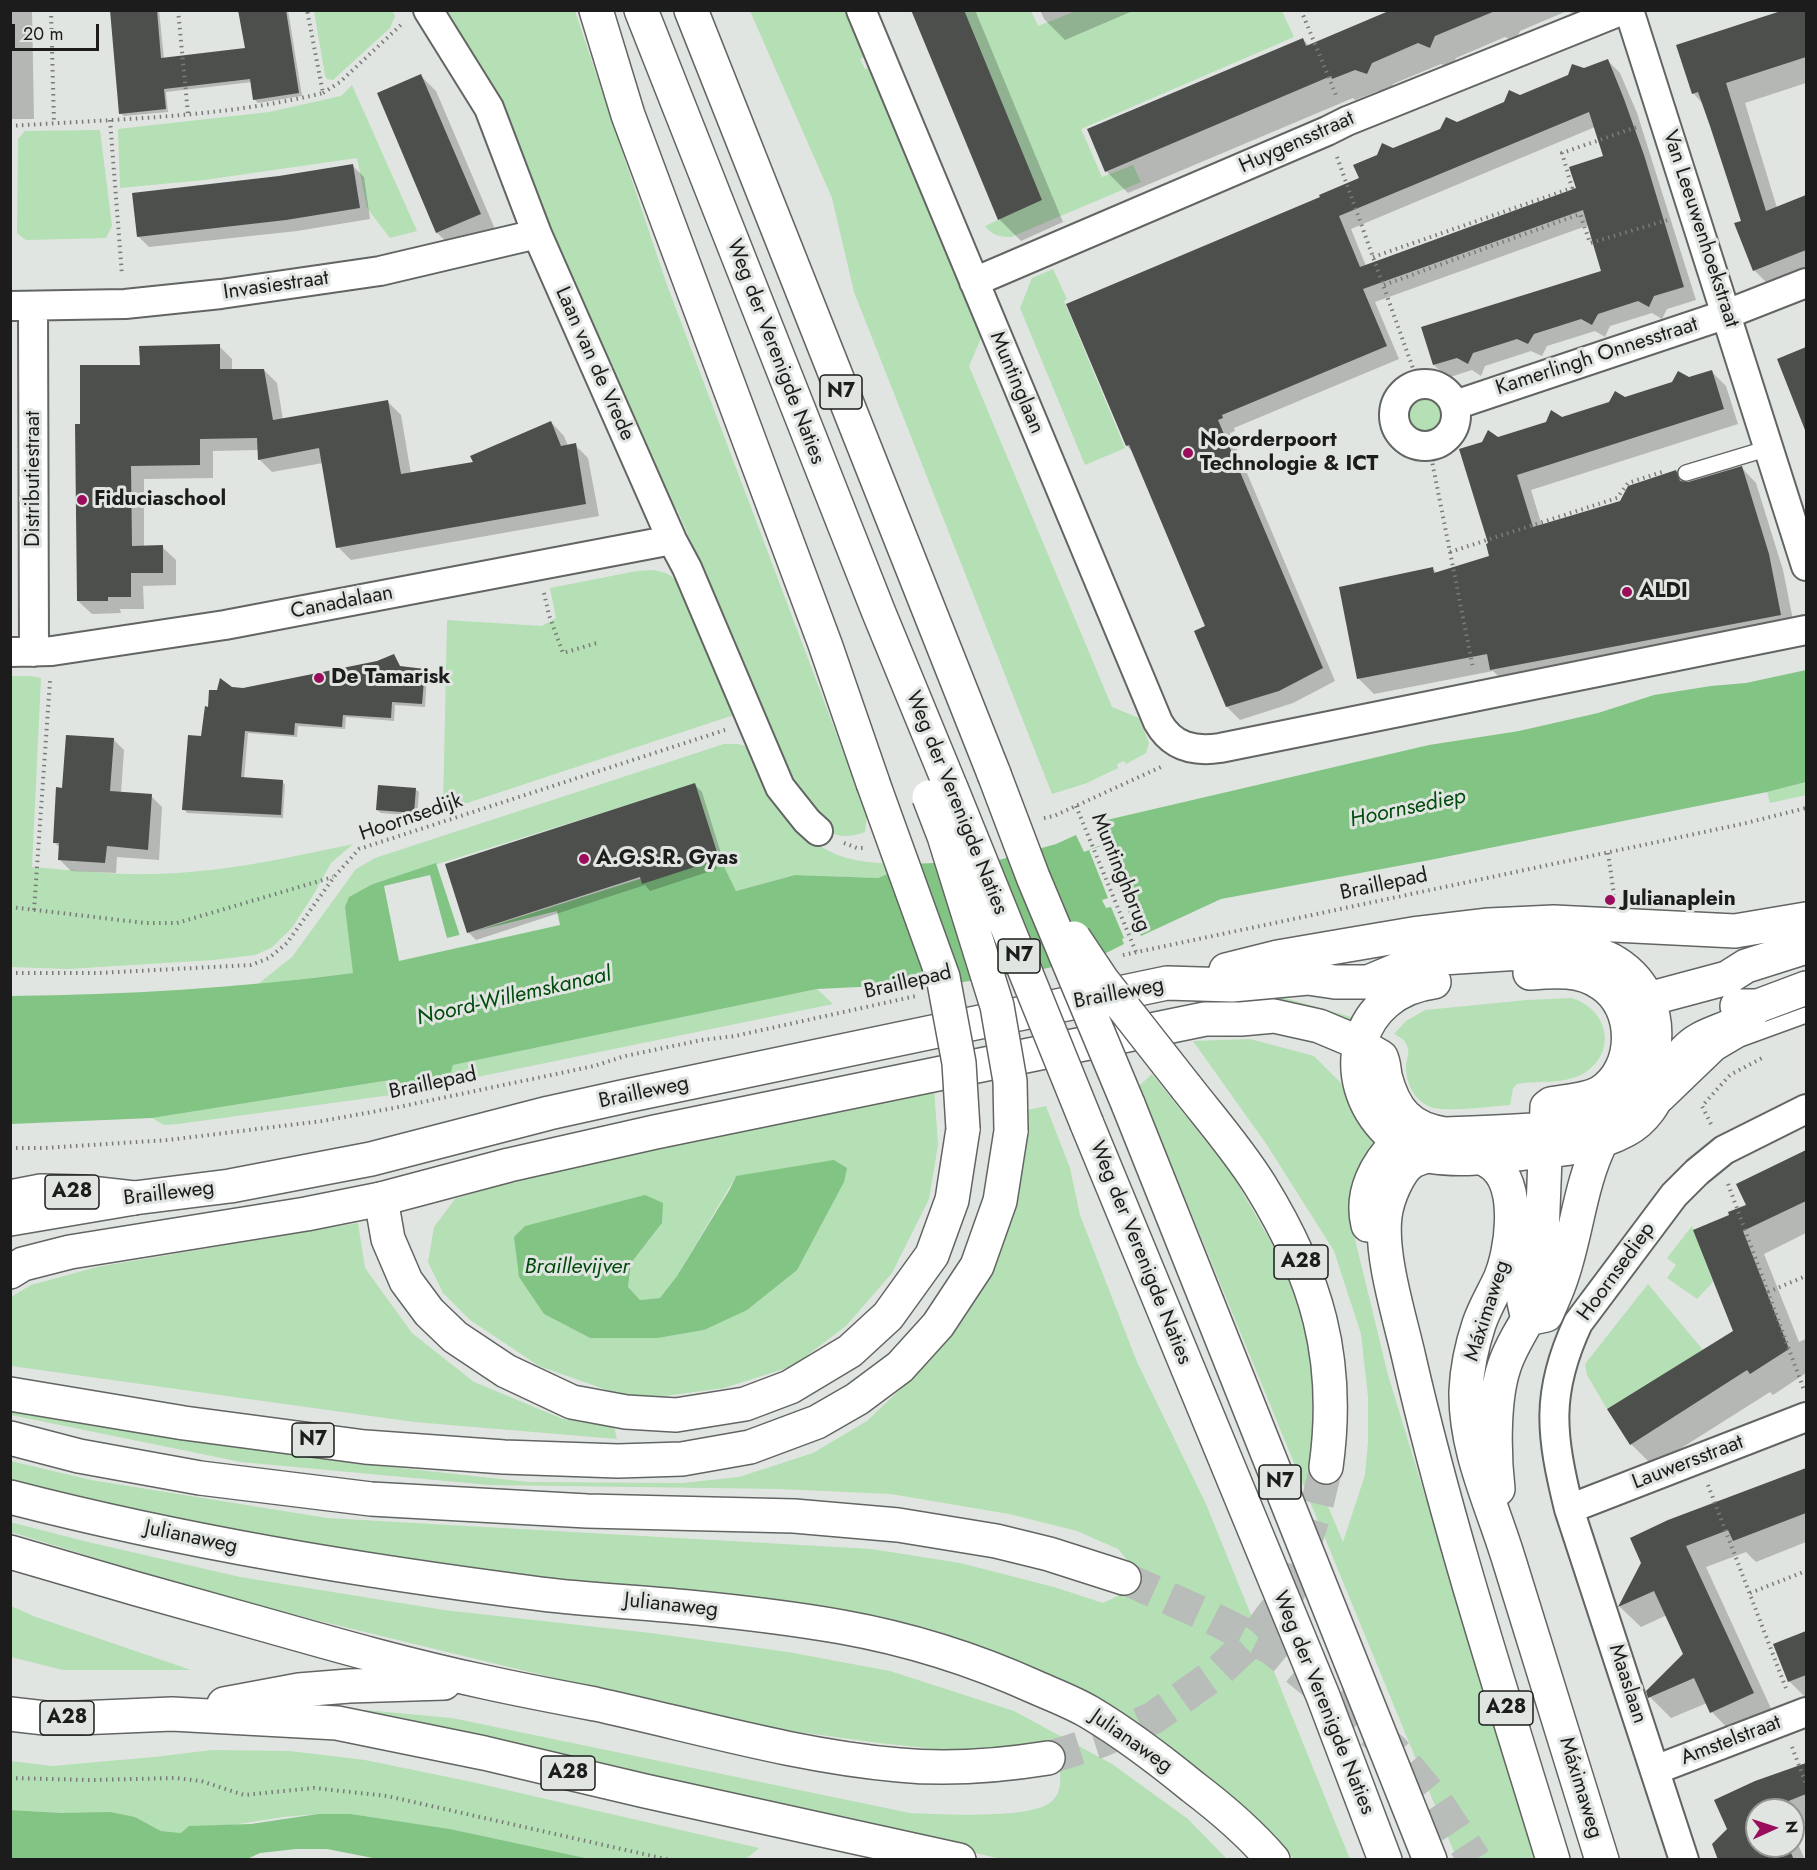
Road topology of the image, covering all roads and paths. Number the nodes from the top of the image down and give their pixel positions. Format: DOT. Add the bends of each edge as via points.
graph roads {
  1 [pos="51,10"];
  2 [pos="178,10"];
  3 [pos="307,10"];
  4 [pos="596,10"];
  5 [pos="641,10"];
  6 [pos="691,10"];
  7 [pos="861,10"];
  8 [pos="1301,10"];
  9 [pos="1623,10"];
  10 [pos="1629,10"];
  11 [pos="418,14"];
  12 [pos="323,93"];
  13 [pos="188,114"];
  14 [pos="1664,118"];
  15 [pos="110,120"];
  16 [pos="54,123"];
  17 [pos="10,126"];
  18 [pos="1337,126"];
  19 [pos="1694,212"];
  20 [pos="537,234"];
  21 [pos="1373,257"];
  22 [pos="974,282"];
  23 [pos="1806,283"];
  24 [pos="1384,285"];
  25 [pos="124,304"];
  26 [pos="22,306"];
  27 [pos="1727,314"];
  28 [pos="1419,385"];
  29 [pos="1455,405"];
  30 [pos="1429,446"];
  31 [pos="1770,448"];
  32 [pos="1686,473"];
  33 [pos="1801,529"];
  34 [pos="672,540"];
  35 [pos="1450,552"];
  36 [pos="538,565"];
  37 [pos="1806,566"];
  38 [pos="1806,630"];
  39 [pos="597,643"];
  40 [pos="32,652"];
  41 [pos="1478,695"];
  42 [pos="751,722"];
  43 [pos="1184,747"];
  44 [pos="940,792"];
  45 [pos="1806,808"];
  46 [pos="818,831"];
  47 [pos="1608,853"];
  48 [pos="334,877"];
  49 [pos="1033,877"];
  50 [pos="1615,899"];
  51 [pos="10,907"];
  52 [pos="34,910"];
  53 [pos="1806,919"];
  54 [pos="1806,947"];
  55 [pos="1136,952"];
  56 [pos="1114,957"];
  57 [pos="10,973"];
  58 [pos="1167,983"];
  59 [pos="1806,988"];
  60 [pos="1631,990"];
  61 [pos="1379,993"];
  62 [pos="922,994"];
  63 [pos="1758,1006"];
  64 [pos="1806,1015"];
  65 [pos="1241,1019"];
  66 [pos="1655,1037"];
  67 [pos="1359,1046"];
  68 [pos="1765,1056"];
  69 [pos="1358,1079"];
  70 [pos="1806,1109"];
  71 [pos="1649,1110"];
  72 [pos="1715,1132"];
  73 [pos="1569,1139"];
  74 [pos="1414,1142"];
  75 [pos="10,1148"];
  76 [pos="1481,1156"];
  77 [pos="1725,1177"];
  78 [pos="10,1197"];
  79 [pos="134,1198"];
  80 [pos="381,1199"];
  81 [pos="10,1219"];
  82 [pos="10,1272"];
  83 [pos="1806,1276"];
  84 [pos="1768,1292"];
  85 [pos="10,1394"];
  86 [pos="1806,1396"];
  87 [pos="1806,1418"];
  88 [pos="10,1438"];
  89 [pos="1698,1459"];
  90 [pos="1326,1467"];
  91 [pos="10,1497"];
  92 [pos="1569,1509"];
  93 [pos="1504,1544"];
  94 [pos="10,1552"];
  95 [pos="1806,1571"];
  96 [pos="1124,1578"];
  97 [pos="1750,1593"];
  98 [pos="484,1682"];
  99 [pos="10,1714"];
  100 [pos="172,1714"];
  101 [pos="1795,1716"];
  102 [pos="1048,1758"];
  103 [pos="1655,1770"];
  104 [pos="10,1778"];
  105 [pos="1806,1784"];
  106 [pos="670,1860"];
  107 [pos="959,1860"];
  108 [pos="1273,1860"];
  109 [pos="1385,1860"];
  110 [pos="1430,1860"];
  111 [pos="1552,1860"];
  112 [pos="1602,1860"];
  113 [pos="1684,1860"];
  1 -- 16 [label="path"];
  2 -- 13 [label="path"];
  3 -- 12 [label="path"];
  4 -- 80 [label="main road, bridge" via="628,115 825,644 943,977 959,1063 963,1129 952,1200 932,1255 888,1316 850,1351 790,1387 745,1404 676,1415 626,1413 572,1402 506,1371 454,1337 406,1281 388,1239"];
  5 -- 44 [label="main road, Weg der Verenigde Naties / N7" via="930,738"];
  6 -- 49 [label="main road, Weg der Verenigde Naties / N7, bridge"];
  7 -- 22 [label="street, Muntinglaan"];
  8 -- 18 [label="path"];
  9 -- 18 [label="street, Huygensstraat"];
  10 -- 14 [label="street, Van Leeuwenhoekstraat"];
  11 -- 12 [label="path"];
  11 -- 20 [label="street, Laan van de Vrede" via="489,108"];
  12 -- 13 [label="path" via="286,102"];
  13 -- 15 [label="path"];
  14 -- 19 [label="street, Van Leeuwenhoekstraat"];
  14 -- 21 [label="path" via="1562,153 1572,188"];
  15 -- 16 [label="path"];
  15 -- 25 [label="path"];
  16 -- 17 [label="path"];
  18 -- 21 [label="path"];
  18 -- 22 [label="street, Huygensstraat"];
  19 -- 24 [label="path" via="1590,243 1580,214"];
  19 -- 27 [label="street, Van Leeuwenhoekstraat"];
  20 -- 25 [label="street, Invasiestraat" via="380,271"];
  20 -- 34 [label="street, Laan van de Vrede"];
  21 -- 24 [label="path"];
  22 -- 43 [label="street, Muntinglaan" via="1158,722 1164,732"];
  23 -- 27 [label="street, Kamerlingh Onnesstraat"];
  24 -- 28 [label="path"];
  25 -- 26 [label="street, Invasiestraat"];
  26 -- 40 [label="street, Distributiestraat"];
  27 -- 29 [label="street, Kamerlingh Onnesstraat"];
  27 -- 31 [label="street, Van Leeuwenhoekstraat"];
  28 -- 29 [label="street" via="1441,388"];
  28 -- 30 [label="street" via="1401,395 1396,405 1396,425 1409,441"];
  29 -- 30 [label="street" via="1454,427 1448,436"];
  30 -- 35 [label="path"];
  31 -- 32 [label="lane"];
  31 -- 33 [label="street, Van Leeuwenhoekstraat"];
  32 -- 35 [label="path" via="1677,467 1628,483 1617,498"];
  33 -- 37 [label="street, Van Leeuwenhoekstraat"];
  34 -- 36 [label="street, Canadalaan"];
  34 -- 42 [label="street, Laan van de Vrede"];
  35 -- 41 [label="path"];
  36 -- 39 [label="path" via="549,615 563,653"];
  36 -- 40 [label="street, Canadalaan" via="225,625"];
  38 -- 41 [label="street"];
  40 -- 52 [label="path"];
  41 -- 43 [label="street" via="1220,748"];
  42 -- 46 [label="street" via="780,787"];
  42 -- 48 [label="path, Hoornsedijk" via="359,849"];
  43 -- 55 [label="path, Muntinghbrug" via="1160,767 1076,806"];
  44 -- 85 [label="main road, N7, bridge" via="944,836 997,1006 1010,1081 1011,1131 1000,1201 977,1266 938,1325 900,1367 857,1399 817,1422 750,1447 682,1459 618,1461 365,1448"];
  44 -- 109 [label="main road, Weg der Verenigde Naties / N7, bridge" via="1087,1124 1323,1696"];
  45 -- 47 [label="path, Braillepad"];
  47 -- 50 [label="path"];
  47 -- 55 [label="path, Braillepad"];
  48 -- 52 [label="path" via="177,922 145,923"];
  48 -- 57 [label="path, Hoornsedijk" via="287,943 269,958 251,964 99,973"];
  49 -- 90 [label="main road, A28, bridge" via="1102,980 1259,1183 1287,1230 1308,1277 1331,1379 1331,1432"];
  49 -- 110 [label="main road, Weg der Verenigde Naties / N7, bridge" via="1128,1104"];
  51 -- 52 [label="path"];
  53 -- 58 [label="main road" via="1735,931 1554,922 1488,925 1278,957"];
  54 -- 60 [label="main road" via="1746,966 1727,978 1656,997"];
  55 -- 56 [label="path, Braillepad"];
  58 -- 61 [label="main road, Brailleweg" via="1232,985 1308,978 1368,982"];
  58 -- 79 [label="main road, Brailleweg" via="549,1113 371,1159 230,1186"];
  59 -- 63 [label="main road"];
  60 -- 61 [label="main road" via="1616,962 1568,950 1416,962"];
  60 -- 66 [label="main road" via="1652,1010"];
  60 -- 73 [label="main road, Máximaweg" via="1629,1043 1616,1078 1599,1093 1547,1107"];
  61 -- 67 [label="main road"];
  62 -- 75 [label="path, Braillepad" via="332,1119 168,1140"];
  63 -- 66 [label="main road" via="1730,1006"];
  63 -- 71 [label="main road" via="1740,1021 1696,1040 1684,1052"];
  64 -- 71 [label="lane" via="1732,1043 1664,1105"];
  65 -- 67 [label="main road, Brailleweg" via="1274,1016 1319,1026"];
  65 -- 69 [label="main road, Brailleweg" via="1331,1053"];
  65 -- 80 [label="main road, Brailleweg" via="1178,1023 655,1132"];
  66 -- 73 [label="main road" via="1651,1066 1635,1094"];
  67 -- 69 [label="main road"];
  67 -- 74 [label="main road, Brailleweg" via="1381,1057 1396,1106"];
  68 -- 72 [label="path" via="1730,1074 1702,1106"];
  69 -- 74 [label="main road" via="1378,1122"];
  70 -- 92 [label="street, Hoornsediep" via="1724,1150 1696,1172 1674,1195 1578,1323 1560,1372 1553,1423 1556,1457"];
  71 -- 73 [label="main road" via="1629,1129"];
  73 -- 74 [label="main road" via="1429,1132"];
  73 -- 76 [label="main road"];
  73 -- 93 [label="main road, Máximaweg" via="1557,1202 1556,1239 1540,1299 1504,1367 1498,1399 1496,1470"];
  74 -- 76 [label="main road" via="1444,1158"];
  74 -- 111 [label="main road, A28" via="1412,1162 1387,1201 1384,1248 1459,1556"];
  76 -- 93 [label="main road, Máximaweg" via="1506,1180 1512,1205 1510,1239 1501,1277 1479,1323 1470,1357 1466,1391 1468,1426 1481,1483"];
  77 -- 84 [label="path"];
  78 -- 79 [label="main road, A28" via="41,1191"];
  79 -- 81 [label="main road, Brailleweg"];
  80 -- 82 [label="main road, Brailleweg" via="101,1246 23,1264"];
  83 -- 84 [label="path"];
  84 -- 86 [label="path"];
  87 -- 89 [label="street, Lauwersstraat"];
  88 -- 96 [label="main road" via="79,1456 200,1478 371,1499 587,1511 794,1516 898,1525 996,1541"];
  89 -- 92 [label="street, Lauwersstraat"];
  89 -- 97 [label="path"];
  91 -- 108 [label="main road, Julianaweg" via="78,1515 363,1569 544,1594 692,1607 896,1638 992,1668 1089,1712 1198,1791"];
  92 -- 103 [label="street, Maaslaan"];
  93 -- 112 [label="main road, Máximaweg"];
  94 -- 98 [label="main road, A28" via="125,1587"];
  95 -- 97 [label="path"];
  97 -- 101 [label="path"];
  98 -- 100 [label="main road, A28" via="299,1690"];
  98 -- 102 [label="main road, A28" via="843,1759 949,1767 1001,1766"];
  99 -- 100 [label="main road, A28" via="67,1718"];
  100 -- 107 [label="main road, A28" via="337,1723"];
  101 -- 103 [label="street, Amstelstraat"];
  101 -- 105 [label="path"];
  103 -- 113 [label="street, Maaslaan"];
  104 -- 106 [label="path" via="176,1778 201,1781 244,1795 314,1788 387,1796"];
}
